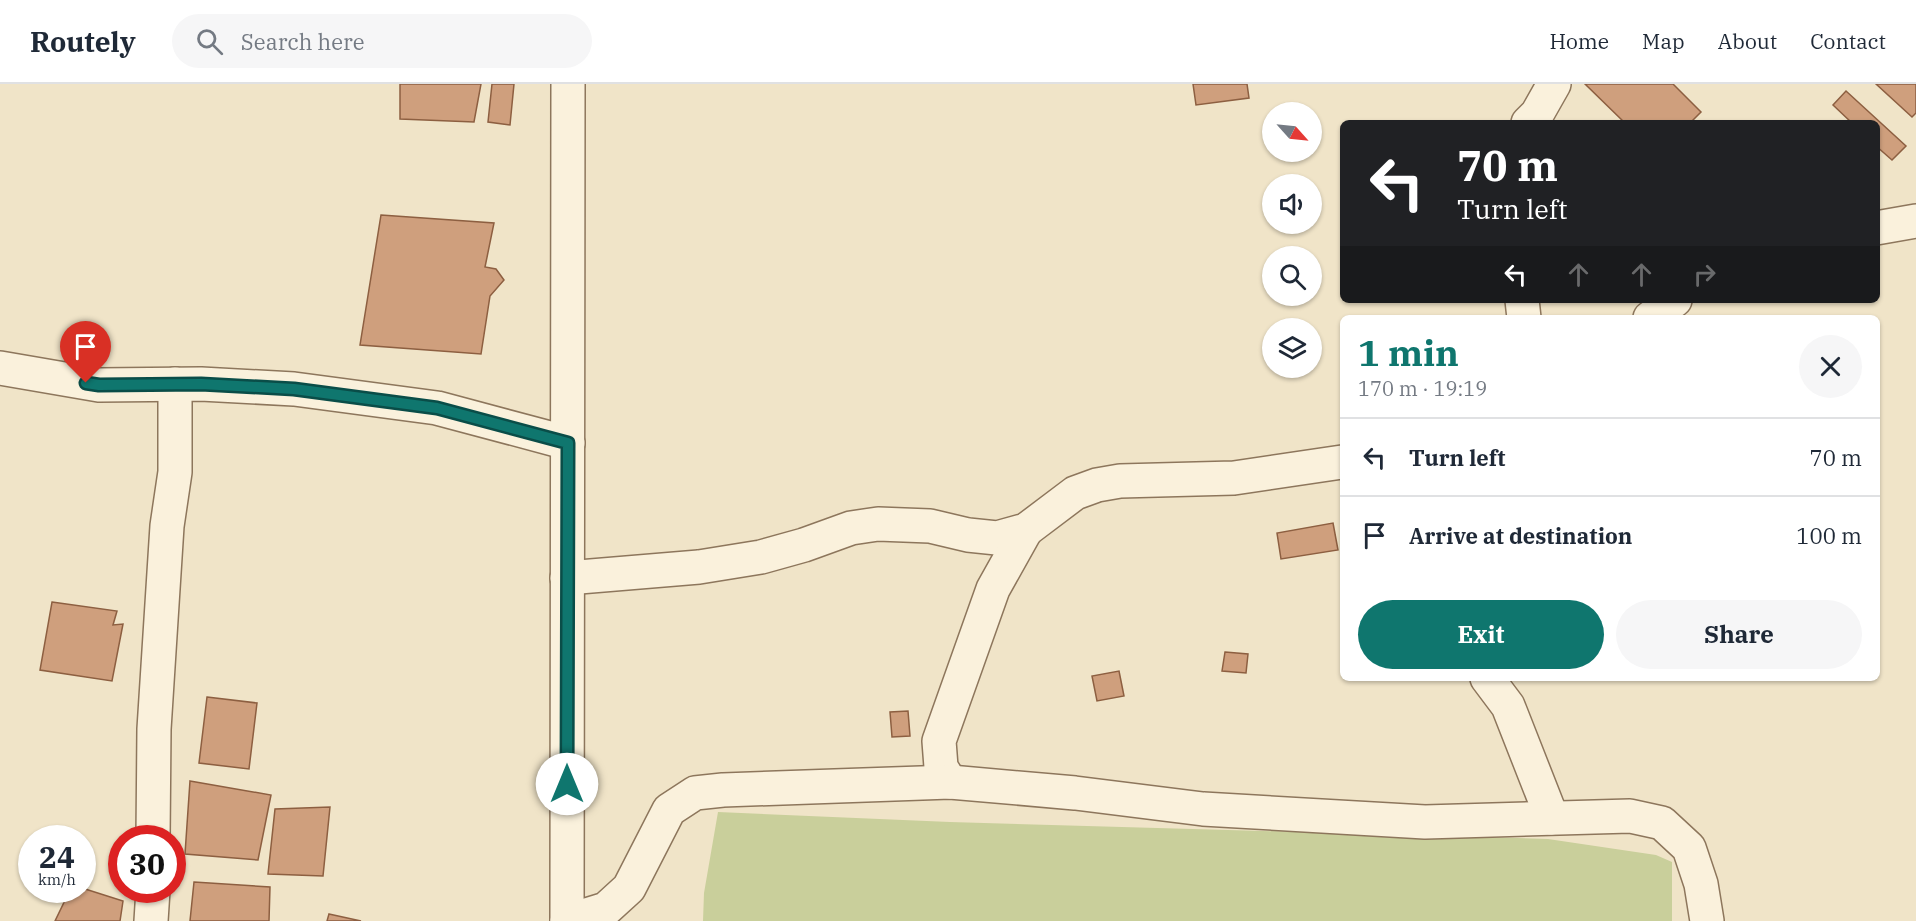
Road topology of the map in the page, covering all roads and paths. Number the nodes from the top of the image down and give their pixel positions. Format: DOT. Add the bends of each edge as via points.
graph roads {
  1 [pos="568,84"];
  2 [pos="1554,84"];
  3 [pos="1531,120"];
  4 [pos="1916,221"];
  5 [pos="1880,227"];
  6 [pos="1671,303"];
  7 [pos="1654,315"];
  8 [pos="0,368"];
  9 [pos="175,384"];
  10 [pos="568,443"];
  11 [pos="1340,462"];
  12 [pos="1026,530"];
  13 [pos="567,578"];
  14 [pos="1489,681"];
  15 [pos="950,782"];
  16 [pos="1552,818"];
  17 [pos="153,825"];
  18 [pos="152,903"];
  19 [pos="151,921"];
  20 [pos="567,921"];
  21 [pos="1707,921"];
  1 -- 10 [label="street"];
  2 -- 3 [label="street"];
  4 -- 5 [label="street"];
  6 -- 7 [label="street"];
  8 -- 9 [label="street" via="99,385"];
  9 -- 10 [label="street" via="294,389 437,408"];
  9 -- 17 [label="street" via="175,472 167,526 154,729"];
  10 -- 13 [label="street"];
  11 -- 12 [label="street" via="1234,478 1097,484 1076,493"];
  12 -- 13 [label="street" via="997,538 930,526 878,524 851,528 762,557 699,567"];
  12 -- 15 [label="street" via="993,589 939,741 941,767"];
  13 -- 20 [label="street"];
  14 -- 16 [label="street" via="1508,706"];
  15 -- 16 [label="street" via="1250,812 1425,822"];
  15 -- 20 [label="street" via="695,793 669,810 629,888 606,909"];
  16 -- 21 [label="street" via="1630,816 1662,823 1689,848 1701,884"];
  18 -- 19 [label="street"];
}
